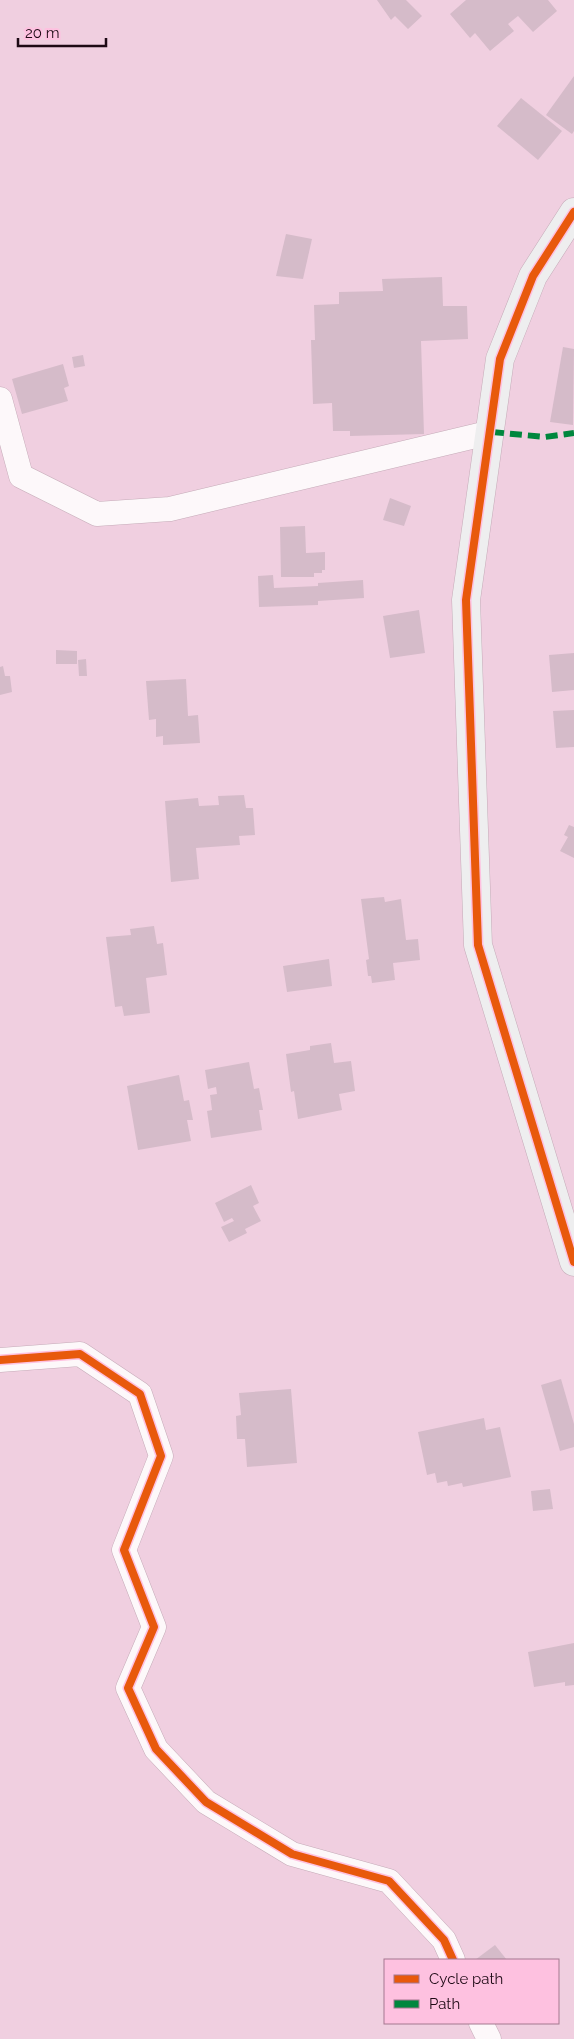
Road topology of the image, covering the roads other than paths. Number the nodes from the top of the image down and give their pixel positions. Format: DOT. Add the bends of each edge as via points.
graph roads {
  1 [pos="574,212"];
  2 [pos="0,399"];
  3 [pos="492,432"];
  4 [pos="574,1262"];
  5 [pos="0,1360"];
  6 [pos="453,1959"];
  7 [pos="482,2024"];
  8 [pos="489,2039"];
  1 -- 3 [label="street" via="533,276 500,359"];
  2 -- 3 [label="street" via="21,476 97,514 170,509"];
  3 -- 4 [label="street" via="466,600 478,945"];
  5 -- 6 [label="street" via="80,1354 140,1394 161,1456 124,1550 154,1627 128,1688 156,1749 206,1802 292,1854 389,1882 444,1940"];
  7 -- 8 [label="street"];
}
